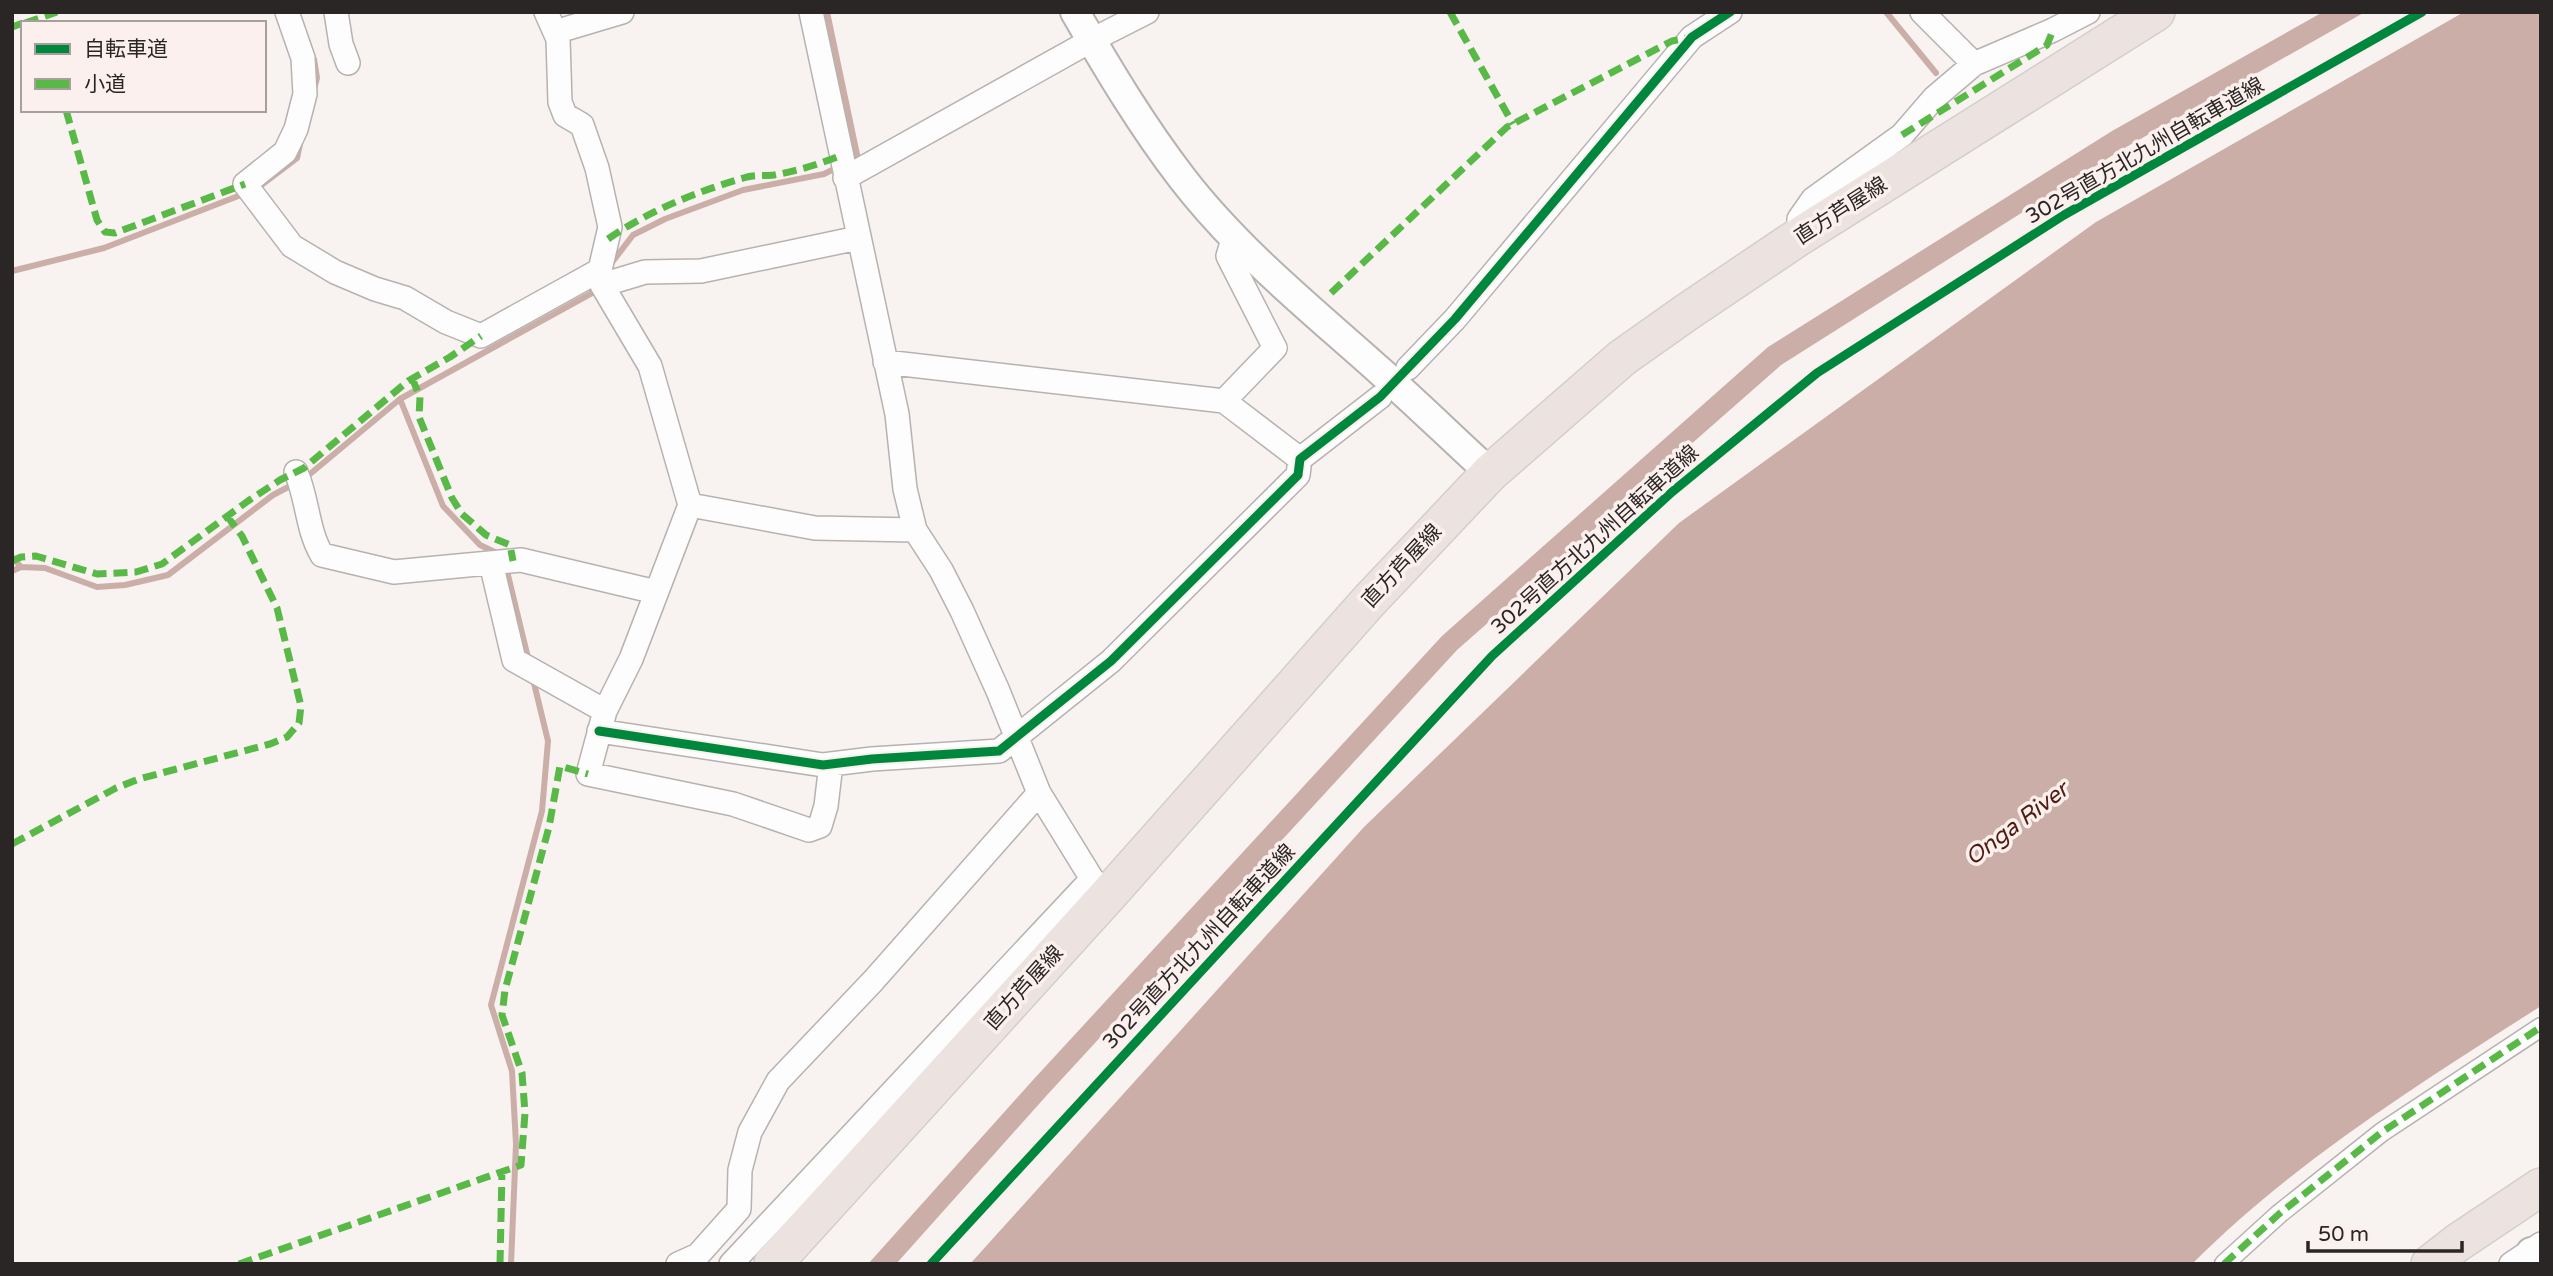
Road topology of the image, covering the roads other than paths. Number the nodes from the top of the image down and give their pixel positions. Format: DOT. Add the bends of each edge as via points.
graph roads {
  1 [pos="287,12"];
  2 [pos="336,12"];
  3 [pos="622,12"];
  4 [pos="811,12"];
  5 [pos="1075,12"];
  6 [pos="1147,12"];
  7 [pos="1730,12"];
  8 [pos="1922,12"];
  9 [pos="2088,12"];
  10 [pos="2156,12"];
  11 [pos="550,22"];
  12 [pos="1092,40"];
  13 [pos="348,63"];
  14 [pos="1974,64"];
  15 [pos="845,178"];
  16 [pos="1234,236"];
  17 [pos="1800,236"];
  18 [pos="858,238"];
  19 [pos="601,277"];
  20 [pos="885,362"];
  21 [pos="1408,369"];
  22 [pos="1380,397"];
  23 [pos="1224,401"];
  24 [pos="1300,459"];
  25 [pos="296,472"];
  26 [pos="1490,473"];
  27 [pos="690,505"];
  28 [pos="915,530"];
  29 [pos="491,563"];
  30 [pos="656,592"];
  31 [pos="602,721"];
  32 [pos="1016,738"];
  33 [pos="831,764"];
  34 [pos="1039,793"];
  35 [pos="1100,887"];
  36 [pos="2541,1027"];
  37 [pos="2541,1188"];
  38 [pos="740,1209"];
  39 [pos="761,1254"];
  40 [pos="678,1264"];
  41 [pos="731,1264"];
  42 [pos="2224,1264"];
  43 [pos="2430,1264"];
  1 -- 19 [label="street" via="303,58 305,94 285,152 245,184 292,246 335,272 405,298 481,336"];
  2 -- 13 [label="street"];
  3 -- 11 [label="street"];
  4 -- 15 [label="street"];
  5 -- 12 [label="street"];
  6 -- 12 [label="street"];
  7 -- 21 [label="street" via="1692,37"];
  8 -- 14 [label="street"];
  9 -- 14 [label="street"];
  10 -- 17 [label="main road, 直方芦屋線"];
  11 -- 19 [label="street" via="558,39 560,102 565,115 582,125 610,227"];
  12 -- 15 [label="street"];
  12 -- 16 [label="street" via="1183,179"];
  14 -- 17 [label="street" via="1934,97 1902,135 1813,199 1799,219"];
  15 -- 18 [label="street"];
  16 -- 23 [label="street" via="1228,256 1275,348"];
  16 -- 26 [label="street"];
  17 -- 26 [label="main road, 直方芦屋線" via="1622,358"];
  18 -- 19 [label="street" via="701,271"];
  18 -- 20 [label="street"];
  19 -- 27 [label="street" via="650,366"];
  20 -- 23 [label="street"];
  20 -- 28 [label="street"];
  22 -- 24 [label="street"];
  23 -- 24 [label="street"];
  24 -- 32 [label="street" via="1298,475 1111,661"];
  25 -- 29 [label="street" via="313,540 322,555 394,572"];
  26 -- 35 [label="main road, 直方芦屋線"];
  27 -- 28 [label="street" via="815,528"];
  27 -- 30 [label="street"];
  28 -- 32 [label="street" via="962,611"];
  29 -- 30 [label="street" via="521,560"];
  29 -- 31 [label="street" via="514,660"];
  30 -- 31 [label="street"];
  31 -- 33 [label="street"];
  31 -- 33 [label="street" via="588,774 733,804 808,830 820,826"];
  32 -- 33 [label="street" via="999,751"];
  32 -- 34 [label="street"];
  34 -- 35 [label="street"];
  34 -- 38 [label="street" via="778,1081 750,1132 740,1170"];
  35 -- 39 [label="main road, 直方芦屋線"];
  36 -- 42 [label="street" via="2382,1132"];
  37 -- 43 [label="main road"];
  38 -- 39 [label="street"];
  38 -- 40 [label="street" via="698,1255"];
  39 -- 41 [label="street"];
}
